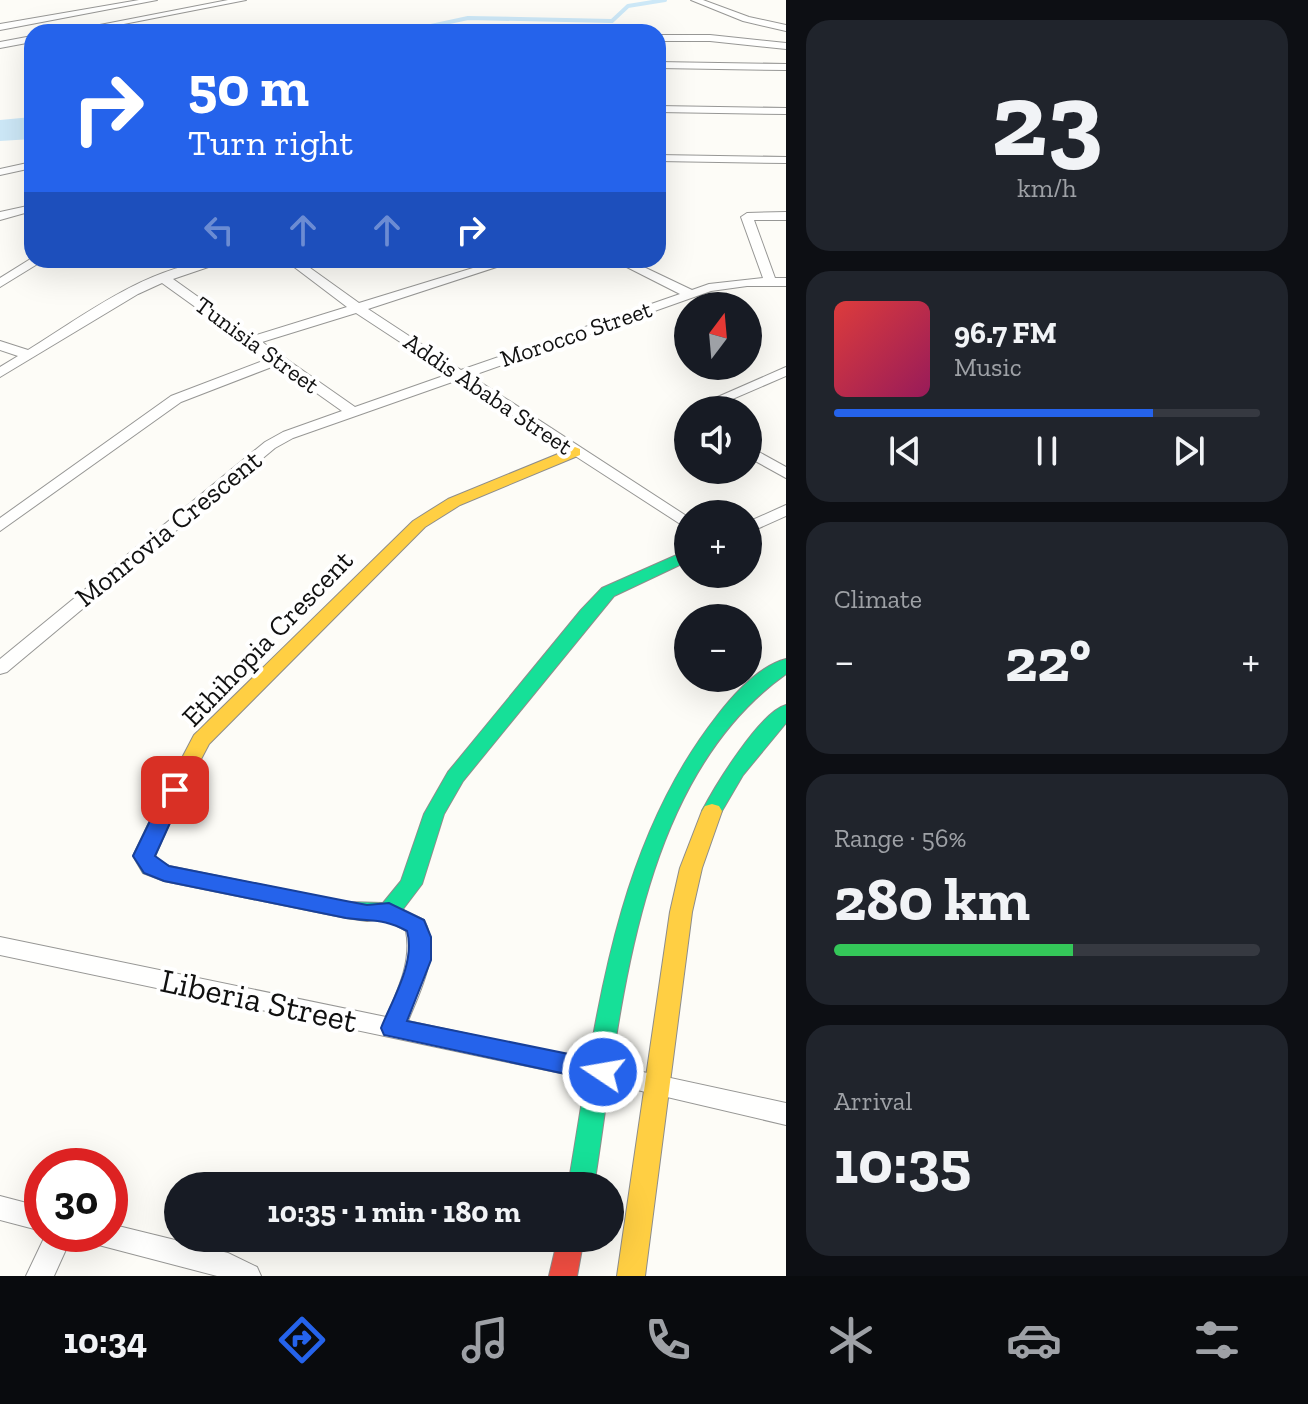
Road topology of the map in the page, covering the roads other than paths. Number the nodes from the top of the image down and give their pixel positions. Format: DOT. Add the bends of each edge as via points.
graph roads {
  1 [pos="153,0"];
  2 [pos="242,0"];
  3 [pos="695,0"];
  4 [pos="112,24"];
  5 [pos="0,27"];
  6 [pos="786,28"];
  7 [pos="666,38"];
  8 [pos="24,40"];
  9 [pos="0,45"];
  10 [pos="786,46"];
  11 [pos="666,65"];
  12 [pos="786,67"];
  13 [pos="666,109"];
  14 [pos="786,111"];
  15 [pos="666,158"];
  16 [pos="786,160"];
  17 [pos="24,167"];
  18 [pos="0,172"];
  19 [pos="24,210"];
  20 [pos="0,216"];
  21 [pos="786,216"];
  22 [pos="25,268"];
  23 [pos="196,268"];
  24 [pos="302,268"];
  25 [pos="487,268"];
  26 [pos="636,268"];
  27 [pos="163,278"];
  28 [pos="770,281"];
  29 [pos="786,282"];
  30 [pos="0,283"];
  31 [pos="687,292"];
  32 [pos="697,292"];
  33 [pos="674,300"];
  34 [pos="359,309"];
  35 [pos="250,341"];
  36 [pos="0,345"];
  37 [pos="29,355"];
  38 [pos="276,361"];
  39 [pos="786,371"];
  40 [pos="0,373"];
  41 [pos="460,375"];
  42 [pos="728,396"];
  43 [pos="351,411"];
  44 [pos="575,452"];
  45 [pos="762,459"];
  46 [pos="786,473"];
  47 [pos="786,510"];
  48 [pos="674,515"];
  49 [pos="762,521"];
  50 [pos="0,526"];
  51 [pos="674,561"];
  52 [pos="786,665"];
  53 [pos="0,668"];
  54 [pos="786,711"];
  55 [pos="389,911"];
  56 [pos="0,946"];
  57 [pos="393,1028"];
  58 [pos="603,1072"];
  59 [pos="659,1087"];
  60 [pos="786,1114"];
  61 [pos="584,1172"];
  62 [pos="0,1208"];
  63 [pos="24,1214"];
  64 [pos="128,1241"];
  65 [pos="51,1252"];
  66 [pos="568,1252"];
  67 [pos="40,1276"];
  68 [pos="247,1276"];
  69 [pos="563,1276"];
  70 [pos="631,1276"];
  1 -- 5 [label="street"];
  2 -- 4 [label="street"];
  3 -- 6 [label="street"];
  7 -- 10 [label="street"];
  8 -- 9 [label="street"];
  11 -- 12 [label="street"];
  13 -- 14 [label="street"];
  15 -- 16 [label="street"];
  17 -- 18 [label="street"];
  19 -- 20 [label="street"];
  21 -- 28 [label="street" via="747,217"];
  22 -- 30 [label="street"];
  23 -- 27 [label="street"];
  24 -- 34 [label="street, Addis Ababa Street"];
  25 -- 34 [label="street"];
  26 -- 31 [label="street"];
  27 -- 35 [label="street, Tunisia Street"];
  27 -- 37 [label="street"];
  28 -- 29 [label="street, Morocco Street"];
  28 -- 32 [label="street, Morocco Street"];
  33 -- 41 [label="street, Morocco Street"];
  34 -- 35 [label="street"];
  34 -- 41 [label="street, Addis Ababa Street"];
  35 -- 38 [label="street, Tunisia Street"];
  36 -- 37 [label="street"];
  37 -- 40 [label="street"];
  38 -- 43 [label="street, Tunisia Street"];
  38 -- 50 [label="street" via="176,399"];
  39 -- 42 [label="street"];
  41 -- 43 [label="street, Morocco Street"];
  41 -- 44 [label="street, Addis Ababa Street"];
  43 -- 53 [label="street, Monrovia Crescent" via="270,445"];
  44 -- 48 [label="street, Addis Ababa Street"];
  44 -- 55 [label="street, Ethihopia Crescent" via="454,502 419,524 201,740 144,856 164,873 346,910"];
  45 -- 46 [label="street"];
  47 -- 49 [label="street"];
  51 -- 55 [label="street" via="608,592 587,614 455,777 434,814 411,884"];
  52 -- 58 [label="street" via="726,715 684,777 664,819 631,909"];
  54 -- 59 [label="street" via="739,764 697,839 681,903"];
  55 -- 57 [label="street" via="416,926 420,937 419,960"];
  56 -- 57 [label="street, Liberia Street"];
  57 -- 58 [label="street, Liberia Street"];
  58 -- 59 [label="street, Liberia Street"];
  58 -- 61 [label="street"];
  59 -- 60 [label="street, Liberia Street"];
  59 -- 70 [label="street"];
  62 -- 63 [label="street"];
  64 -- 68 [label="street" via="228,1266"];
  65 -- 67 [label="street"];
  66 -- 69 [label="street"];
}
